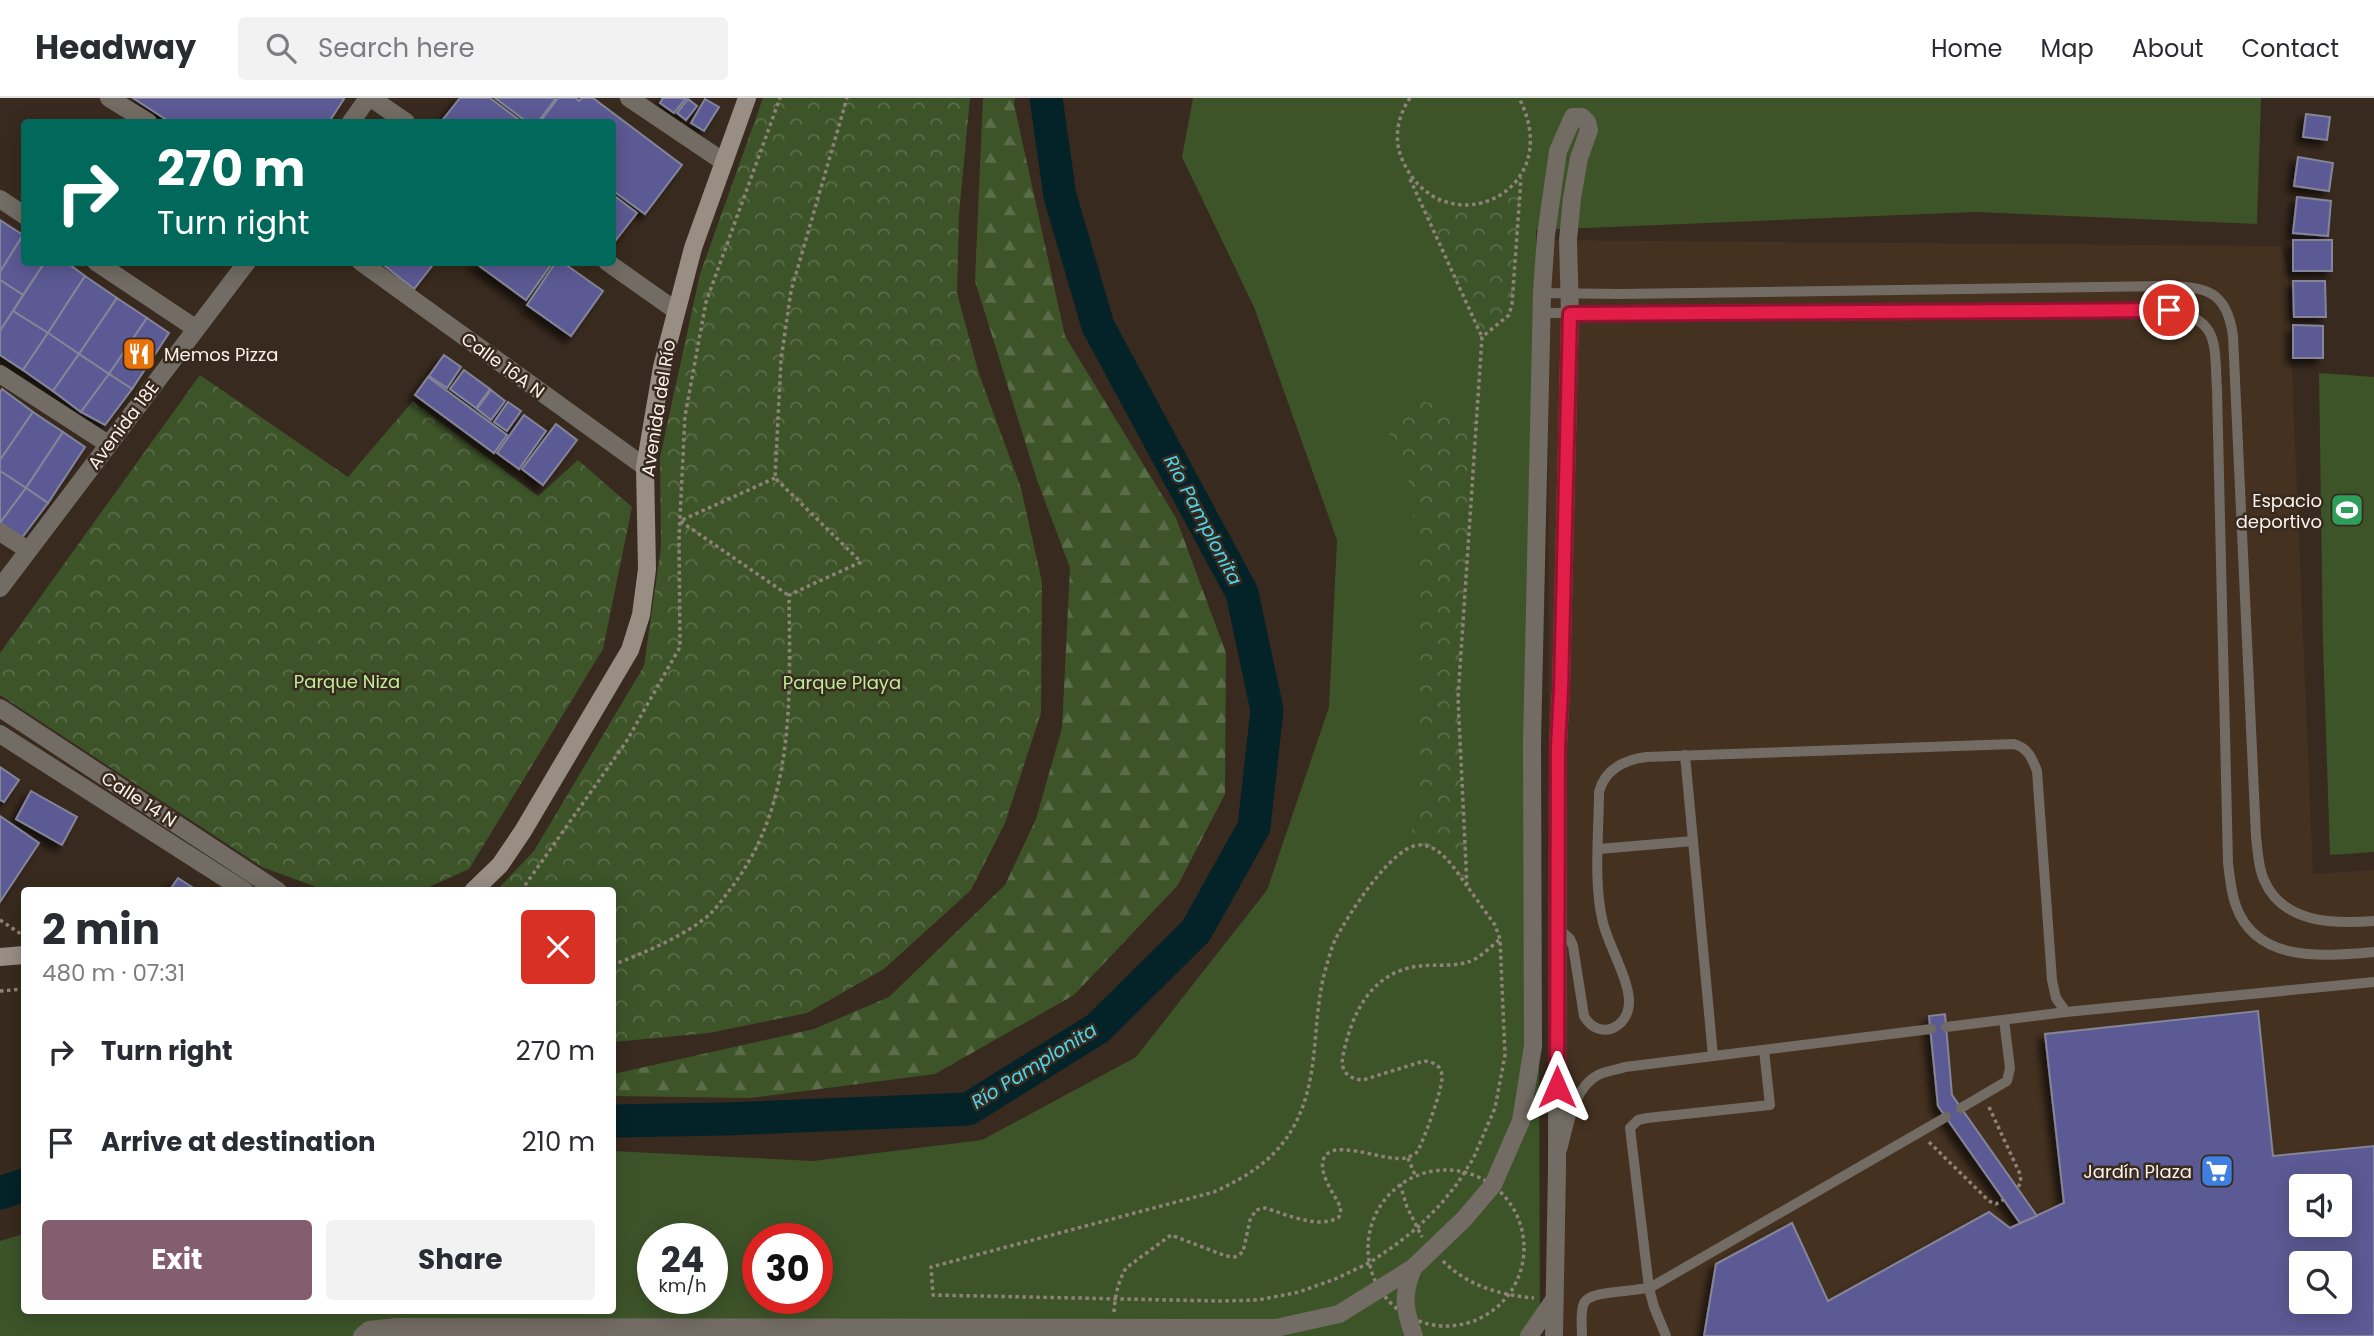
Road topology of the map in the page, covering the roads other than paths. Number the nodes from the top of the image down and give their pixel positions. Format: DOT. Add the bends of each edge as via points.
graph roads {
  1 [pos="108,98"];
  2 [pos="370,98"];
  3 [pos="629,98"];
  4 [pos="747,98"];
  5 [pos="143,119"];
  6 [pos="353,119"];
  7 [pos="402,119"];
  8 [pos="724,162"];
  9 [pos="0,199"];
  10 [pos="21,213"];
  11 [pos="102,266"];
  12 [pos="244,266"];
  13 [pos="367,266"];
  14 [pos="613,266"];
  15 [pos="1542,293"];
  16 [pos="1569,293"];
  17 [pos="675,310"];
  18 [pos="1542,313"];
  19 [pos="1570,314"];
  20 [pos="195,328"];
  21 [pos="0,374"];
  22 [pos="108,444"];
  23 [pos="645,467"];
  24 [pos="0,533"];
  25 [pos="28,550"];
  26 [pos="0,588"];
  27 [pos="1534,685"];
  28 [pos="1561,690"];
  29 [pos="0,708"];
  30 [pos="0,734"];
  31 [pos="1532,743"];
  32 [pos="1558,745"];
  33 [pos="1685,755"];
  34 [pos="1693,841"];
  35 [pos="1599,849"];
  36 [pos="238,887"];
  37 [pos="272,887"];
  38 [pos="477,887"];
  39 [pos="2374,921"];
  40 [pos="1557,927"];
  41 [pos="2374,952"];
  42 [pos="21,956"];
  43 [pos="0,957"];
  44 [pos="2374,982"];
  45 [pos="2066,1012"];
  46 [pos="2004,1020"];
  47 [pos="1946,1027"];
  48 [pos="1931,1029"];
  49 [pos="1764,1050"];
  50 [pos="1713,1056"];
  51 [pos="1961,1108"];
  52 [pos="1946,1117"];
  53 [pos="1557,1167"];
  54 [pos="1413,1268"];
  55 [pos="1649,1288"];
  56 [pos="1553,1300"];
  57 [pos="362,1336"];
  58 [pos="1414,1336"];
  59 [pos="1530,1336"];
  60 [pos="1554,1336"];
  61 [pos="1582,1336"];
  62 [pos="1666,1336"];
  1 -- 5 [label="street"];
  2 -- 6 [label="street"];
  2 -- 7 [label="street"];
  3 -- 8 [label="street"];
  4 -- 8 [label="main road, Avenida del Río"];
  8 -- 17 [label="main road, Avenida del Río"];
  9 -- 10 [label="street"];
  11 -- 20 [label="street"];
  12 -- 20 [label="street, Avenida 18E"];
  13 -- 23 [label="street, Calle 16A N"];
  14 -- 17 [label="street"];
  15 -- 16 [label="lane"];
  15 -- 16 [label="street" via="1558,151 1573,117 1581,117 1589,130 1572,198"];
  15 -- 18 [label="street"];
  16 -- 19 [label="street"];
  16 -- 39 [label="lane" via="2166,286 2208,290 2230,317 2232,337 2260,867 2269,891 2292,911 2316,920"];
  17 -- 23 [label="main road, Avenida del Río"];
  18 -- 19 [label="lane"];
  18 -- 27 [label="street"];
  19 -- 28 [label="street"];
  19 -- 41 [label="lane" via="2169,310 2203,323 2213,339 2217,389 2232,893 2243,921 2282,950 2323,957"];
  20 -- 22 [label="street, Avenida 18E"];
  21 -- 22 [label="street"];
  22 -- 25 [label="street, Avenida 18E"];
  23 -- 38 [label="main road, Avenida del Río" via="647,569 641,615 630,650 523,831 500,865"];
  24 -- 25 [label="street"];
  25 -- 26 [label="street, Avenida 18E"];
  27 -- 28 [label="street" via="1548,693"];
  27 -- 31 [label="street"];
  28 -- 32 [label="street"];
  29 -- 37 [label="street, Calle 14 N"];
  30 -- 36 [label="street, Calle 14 N"];
  31 -- 32 [label="street" via="1542,733 1555,738"];
  31 -- 54 [label="street" via="1533,1046 1521,1121 1493,1185"];
  32 -- 40 [label="street"];
  33 -- 34 [label="lane"];
  33 -- 35 [label="lane" via="1636,758 1612,769 1599,792"];
  33 -- 45 [label="lane" via="2008,744 2025,749 2037,771 2054,991"];
  34 -- 35 [label="lane"];
  34 -- 50 [label="lane"];
  35 -- 40 [label="lane" via="1603,921 1629,998 1627,1014 1614,1028 1597,1030 1584,1016 1573,946"];
  40 -- 53 [label="street"];
  42 -- 43 [label="main road"];
  44 -- 45 [label="lane"];
  45 -- 46 [label="lane"];
  46 -- 47 [label="lane"];
  46 -- 51 [label="lane" via="2010,1068 2007,1081"];
  48 -- 49 [label="lane"];
  49 -- 50 [label="lane"];
  49 -- 55 [label="lane" via="1770,1105 1647,1118 1630,1128"];
  50 -- 53 [label="lane" via="1625,1067 1586,1083"];
  52 -- 55 [label="lane"];
  53 -- 56 [label="street"];
  54 -- 57 [label="street" via="1339,1314 1276,1328 396,1327"];
  54 -- 58 [label="street" via="1405,1300"];
  55 -- 61 [label="lane" via="1588,1298 1582,1311"];
  55 -- 62 [label="lane"];
  56 -- 59 [label="street"];
  56 -- 60 [label="street"];
}
